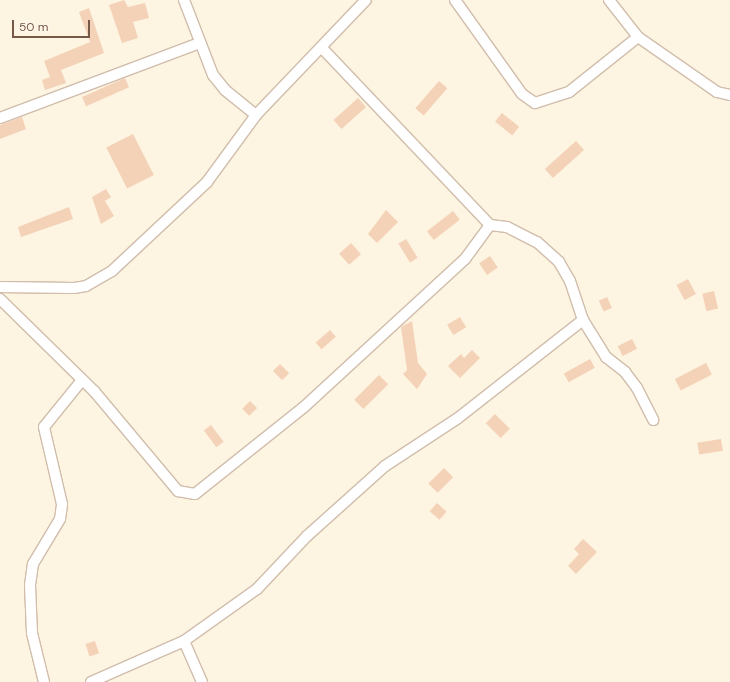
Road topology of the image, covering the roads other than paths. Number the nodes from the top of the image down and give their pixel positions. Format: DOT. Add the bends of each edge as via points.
graph roads {
  1 [pos="184,0"];
  2 [pos="366,0"];
  3 [pos="455,0"];
  4 [pos="609,0"];
  5 [pos="638,37"];
  6 [pos="200,43"];
  7 [pos="322,48"];
  8 [pos="730,95"];
  9 [pos="256,115"];
  10 [pos="0,118"];
  11 [pos="490,224"];
  12 [pos="0,287"];
  13 [pos="0,299"];
  14 [pos="583,320"];
  15 [pos="82,380"];
  16 [pos="653,420"];
  17 [pos="184,641"];
  18 [pos="44,682"];
  19 [pos="91,682"];
  20 [pos="202,682"];
  1 -- 6 [label="street"];
  2 -- 7 [label="street"];
  3 -- 5 [label="street" via="522,94 536,103 573,88"];
  4 -- 5 [label="street"];
  5 -- 8 [label="street" via="717,92"];
  6 -- 9 [label="street" via="213,75 224,90"];
  6 -- 10 [label="street"];
  7 -- 9 [label="street"];
  7 -- 11 [label="street"];
  9 -- 12 [label="street" via="207,182 98,281 74,288"];
  11 -- 14 [label="street" via="516,229 559,262 570,281"];
  11 -- 15 [label="street" via="465,259 304,407 195,494 178,490"];
  13 -- 15 [label="street"];
  14 -- 16 [label="street" via="606,357 625,372 637,388"];
  14 -- 17 [label="street" via="458,418 385,466 307,536 257,589"];
  15 -- 18 [label="street" via="44,427 62,504 60,519 33,564 30,585 32,634"];
  17 -- 19 [label="street"];
  17 -- 20 [label="street"];
}
